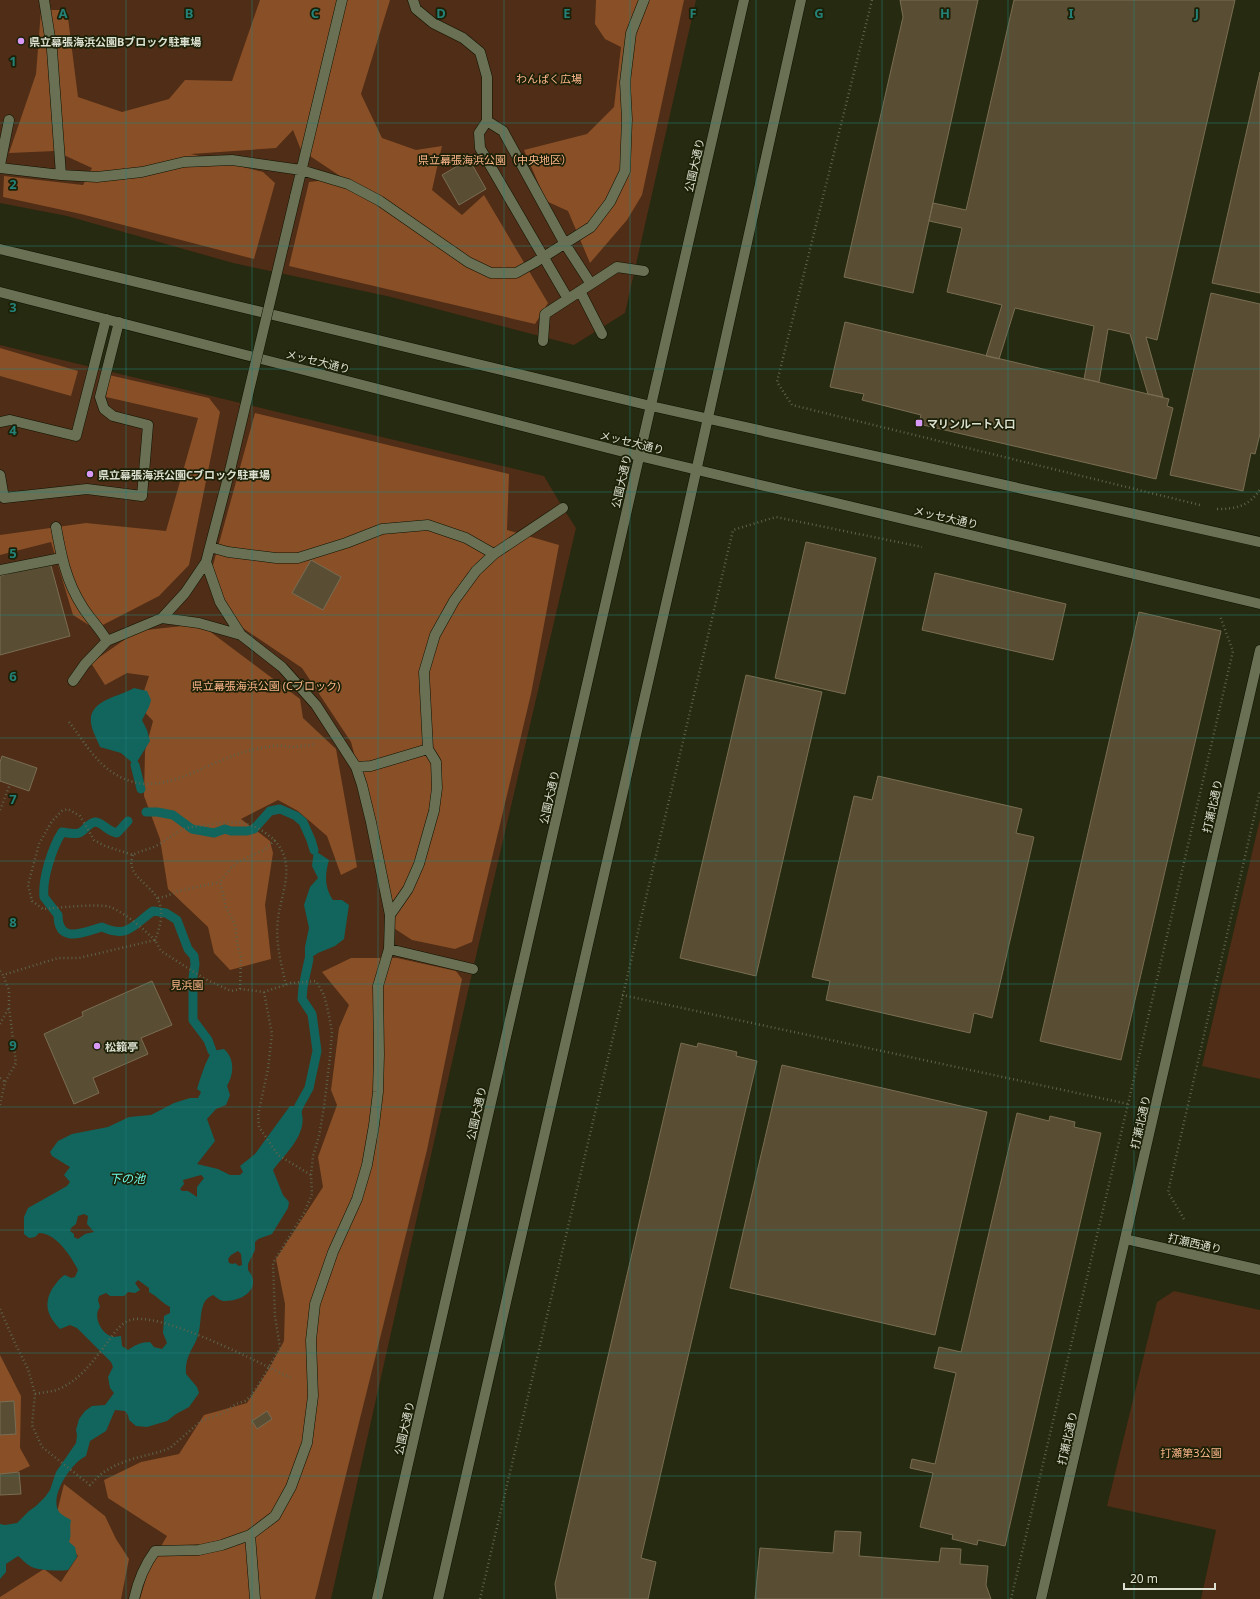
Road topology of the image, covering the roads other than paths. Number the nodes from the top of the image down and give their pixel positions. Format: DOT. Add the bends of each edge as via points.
graph roads {
  1 [pos="44,0"];
  2 [pos="342,0"];
  3 [pos="413,0"];
  4 [pos="644,0"];
  5 [pos="744,0"];
  6 [pos="801,0"];
  7 [pos="9,120"];
  8 [pos="487,121"];
  9 [pos="0,167"];
  10 [pos="301,170"];
  11 [pos="61,175"];
  12 [pos="565,244"];
  13 [pos="0,249"];
  14 [pos="544,257"];
  15 [pos="644,271"];
  16 [pos="591,284"];
  17 [pos="580,291"];
  18 [pos="0,292"];
  19 [pos="568,299"];
  20 [pos="106,319"];
  21 [pos="119,322"];
  22 [pos="602,334"];
  23 [pos="543,341"];
  24 [pos="651,406"];
  25 [pos="708,418"];
  26 [pos="0,422"];
  27 [pos="639,456"];
  28 [pos="697,470"];
  29 [pos="0,474"];
  30 [pos="562,508"];
  31 [pos="56,527"];
  32 [pos="1260,542"];
  33 [pos="210,547"];
  34 [pos="494,554"];
  35 [pos="61,558"];
  36 [pos="206,562"];
  37 [pos="0,570"];
  38 [pos="1260,604"];
  39 [pos="162,618"];
  40 [pos="241,635"];
  41 [pos="107,641"];
  42 [pos="1260,650"];
  43 [pos="73,681"];
  44 [pos="428,749"];
  45 [pos="356,767"];
  46 [pos="390,915"];
  47 [pos="389,949"];
  48 [pos="473,969"];
  49 [pos="1125,1239"];
  50 [pos="1260,1270"];
  51 [pos="250,1535"];
  52 [pos="134,1599"];
  53 [pos="255,1599"];
  54 [pos="377,1599"];
  55 [pos="438,1599"];
  56 [pos="1041,1599"];
  1 -- 11 [label="street" via="52,50"];
  2 -- 10 [label="street"];
  3 -- 8 [label="street" via="416,9 433,23 463,38 480,52 487,76"];
  4 -- 12 [label="street" via="631,33 625,82 625,172 610,202 590,227"];
  5 -- 24 [label="street, 公園大通り"];
  6 -- 25 [label="street"];
  7 -- 9 [label="street"];
  8 -- 12 [label="street" via="503,132"];
  8 -- 14 [label="street" via="479,133 480,148"];
  9 -- 11 [label="street"];
  10 -- 11 [label="street" via="232,160 184,162 142,172 97,177"];
  10 -- 14 [label="street" via="348,184 380,201 468,262 491,273 516,273"];
  10 -- 33 [label="street, bridge"];
  12 -- 14 [label="street"];
  12 -- 16 [label="street"];
  13 -- 24 [label="street"];
  14 -- 19 [label="street"];
  15 -- 16 [label="street" via="617,267"];
  16 -- 17 [label="street"];
  17 -- 19 [label="street"];
  17 -- 22 [label="street"];
  18 -- 20 [label="street, メッセ大通り"];
  19 -- 23 [label="street" via="545,314"];
  20 -- 21 [label="street, メッセ大通り"];
  20 -- 26 [label="street" via="76,436 10,420"];
  21 -- 27 [label="street, メッセ大通り"];
  21 -- 29 [label="street" via="100,397 104,409 113,416 148,425 142,496 87,489 4,498"];
  24 -- 25 [label="street"];
  24 -- 27 [label="street, 公園大通り"];
  25 -- 28 [label="street"];
  25 -- 32 [label="street"];
  27 -- 28 [label="street, メッセ大通り"];
  27 -- 54 [label="street, 公園大通り"];
  28 -- 38 [label="street, メッセ大通り"];
  28 -- 55 [label="street"];
  30 -- 34 [label="street"];
  31 -- 35 [label="street"];
  33 -- 34 [label="street" via="228,552 298,558 382,529 428,526 466,538"];
  33 -- 36 [label="street"];
  34 -- 44 [label="street" via="476,571 454,601 435,635 424,672"];
  35 -- 37 [label="street"];
  35 -- 41 [label="street" via="73,590"];
  36 -- 39 [label="street" via="185,592"];
  36 -- 40 [label="street" via="220,602"];
  39 -- 40 [label="street" via="199,623"];
  39 -- 41 [label="street"];
  40 -- 45 [label="street" via="282,667 316,705"];
  41 -- 43 [label="street"];
  42 -- 49 [label="street, 打瀬北通り"];
  44 -- 45 [label="street" via="371,766"];
  44 -- 46 [label="street" via="436,762 437,788 434,811 411,883"];
  45 -- 46 [label="street" via="371,822"];
  46 -- 47 [label="street"];
  47 -- 48 [label="street"];
  47 -- 51 [label="street" via="378,986 378,1092 367,1165 357,1199 333,1252 315,1304 311,1340 313,1396 307,1443 291,1487 275,1516"];
  49 -- 50 [label="street, 打瀬西通り"];
  49 -- 56 [label="street, 打瀬北通り"];
  51 -- 52 [label="street" via="199,1550 154,1551 145,1564"];
  51 -- 53 [label="street"];
}
